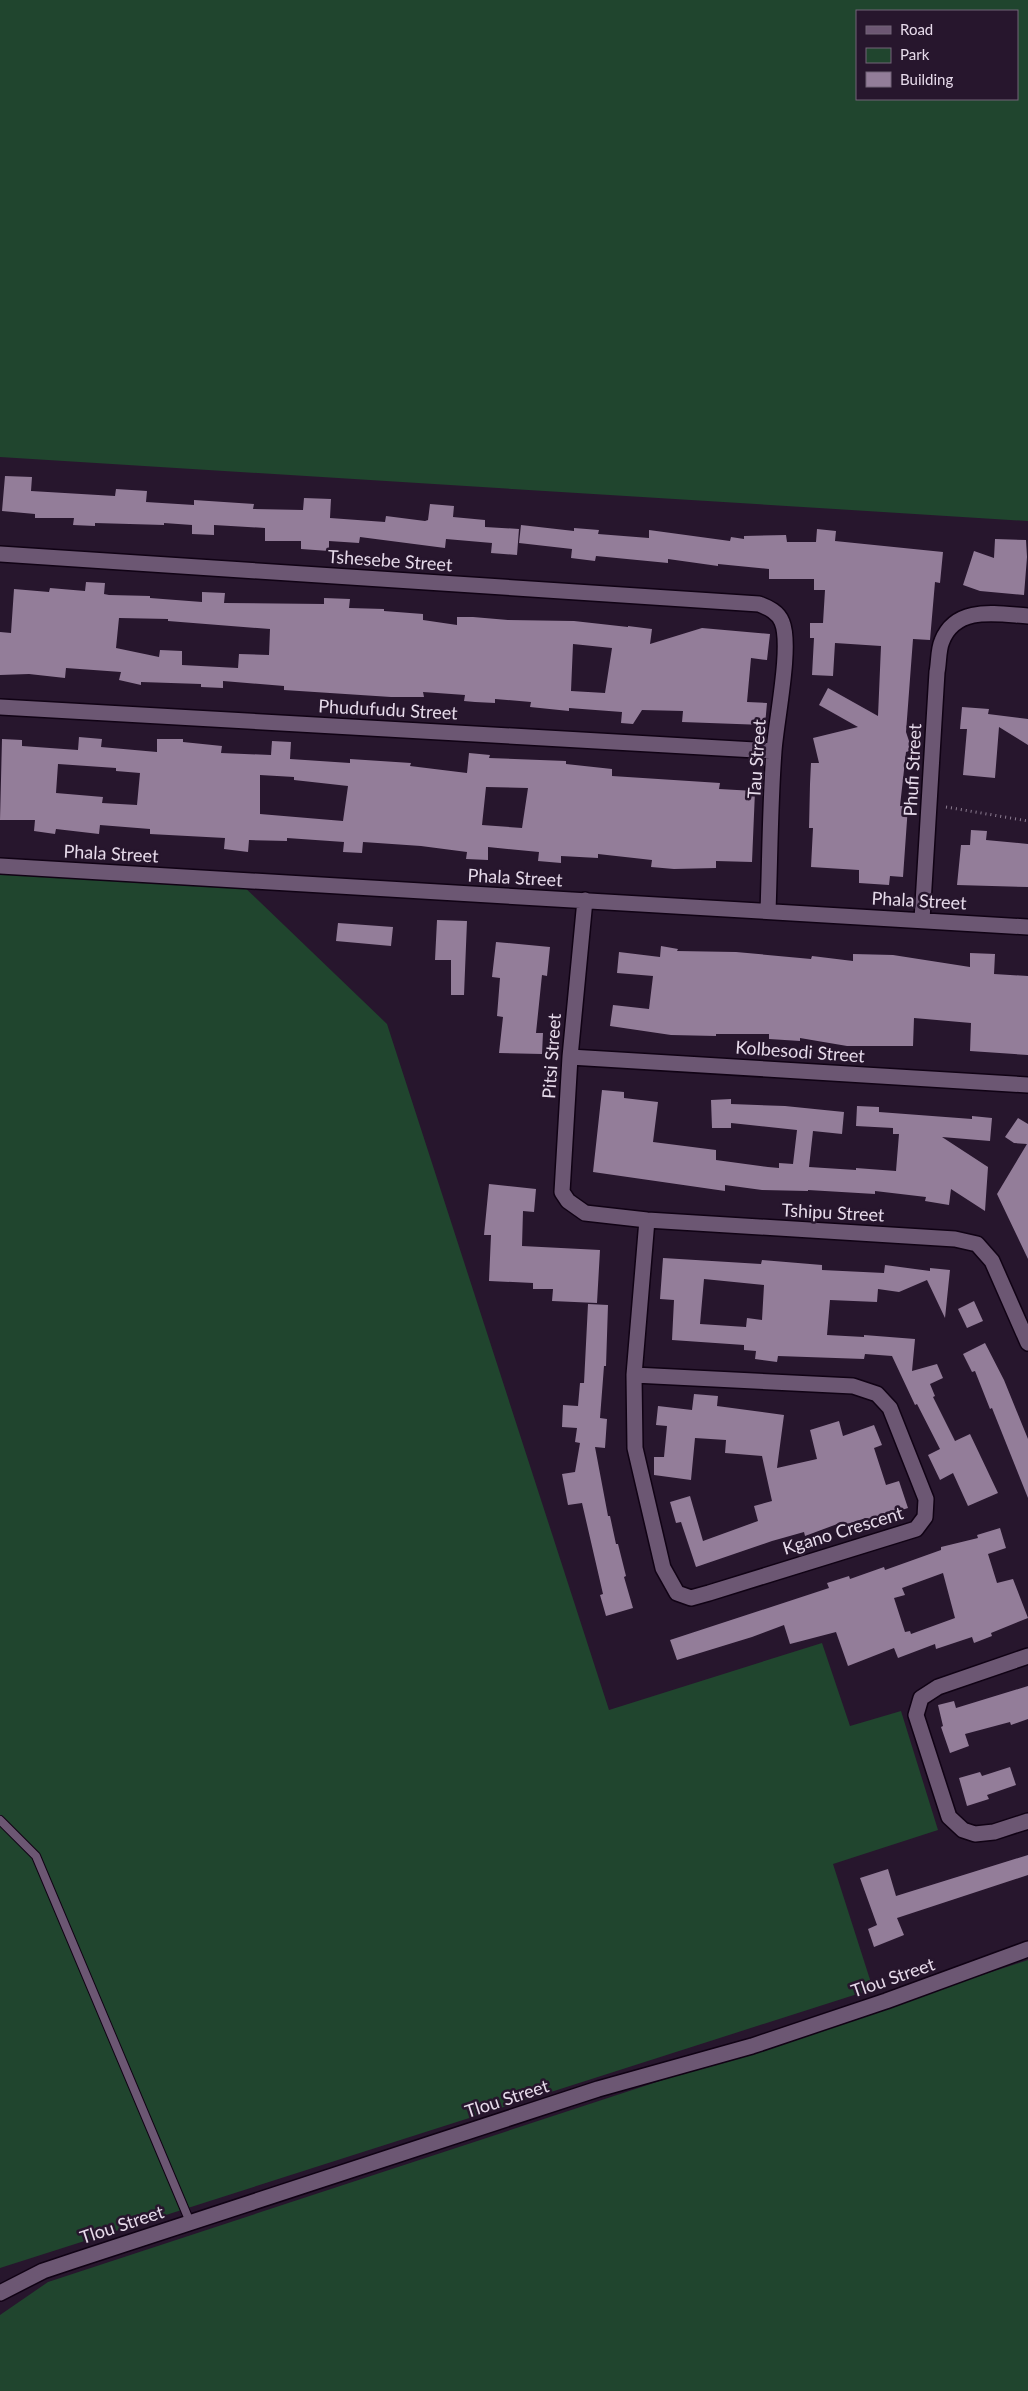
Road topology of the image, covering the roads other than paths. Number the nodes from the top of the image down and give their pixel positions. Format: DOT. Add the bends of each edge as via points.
graph roads {
  1 [pos="0,554"];
  2 [pos="776,613"];
  3 [pos="1028,616"];
  4 [pos="0,707"];
  5 [pos="774,751"];
  6 [pos="0,866"];
  7 [pos="585,900"];
  8 [pos="768,911"];
  9 [pos="922,920"];
  10 [pos="1028,927"];
  11 [pos="570,1057"];
  12 [pos="1028,1085"];
  13 [pos="576,1209"];
  14 [pos="647,1220"];
  15 [pos="1028,1344"];
  16 [pos="634,1375"];
  17 [pos="1028,1656"];
  18 [pos="0,1820"];
  19 [pos="1028,1821"];
  20 [pos="1028,1949"];
  21 [pos="190,2222"];
  22 [pos="0,2293"];
  1 -- 2 [label="street, Tshesebe Street" via="759,604"];
  2 -- 5 [label="street, Tau Street" via="782,621 786,640"];
  3 -- 9 [label="street, Phufi Street" via="967,615 952,625 942,641 937,672"];
  4 -- 5 [label="street, Phudufudu Street"];
  5 -- 8 [label="street, Tau Street"];
  6 -- 7 [label="street, Phala Street"];
  7 -- 8 [label="street, Phala Street"];
  7 -- 11 [label="street, Pitsi Street"];
  8 -- 9 [label="street, Phala Street"];
  9 -- 10 [label="street, Phala Street"];
  11 -- 12 [label="street, Kolbesodi Street"];
  11 -- 13 [label="street, Pitsi Street" via="562,1192"];
  13 -- 14 [label="street, Tshipu Street" via="585,1213"];
  14 -- 15 [label="street, Tshipu Street" via="955,1239 977,1244 992,1261"];
  14 -- 16 [label="street, Kgano Crescent"];
  16 -- 16 [label="street, Kgano Crescent" via="635,1448 663,1568 672,1586 683,1597 709,1593 916,1529 925,1517 926,1498 890,1408 876,1394 853,1386"];
  17 -- 19 [label="street" via="938,1687 921,1698 916,1715 949,1817 963,1830 975,1834 994,1832"];
  18 -- 21 [label="lane" via="36,1856"];
  20 -- 21 [label="street, Tlou Street" via="752,2046 598,2089"];
  21 -- 22 [label="street, Tlou Street" via="43,2271"];
}
